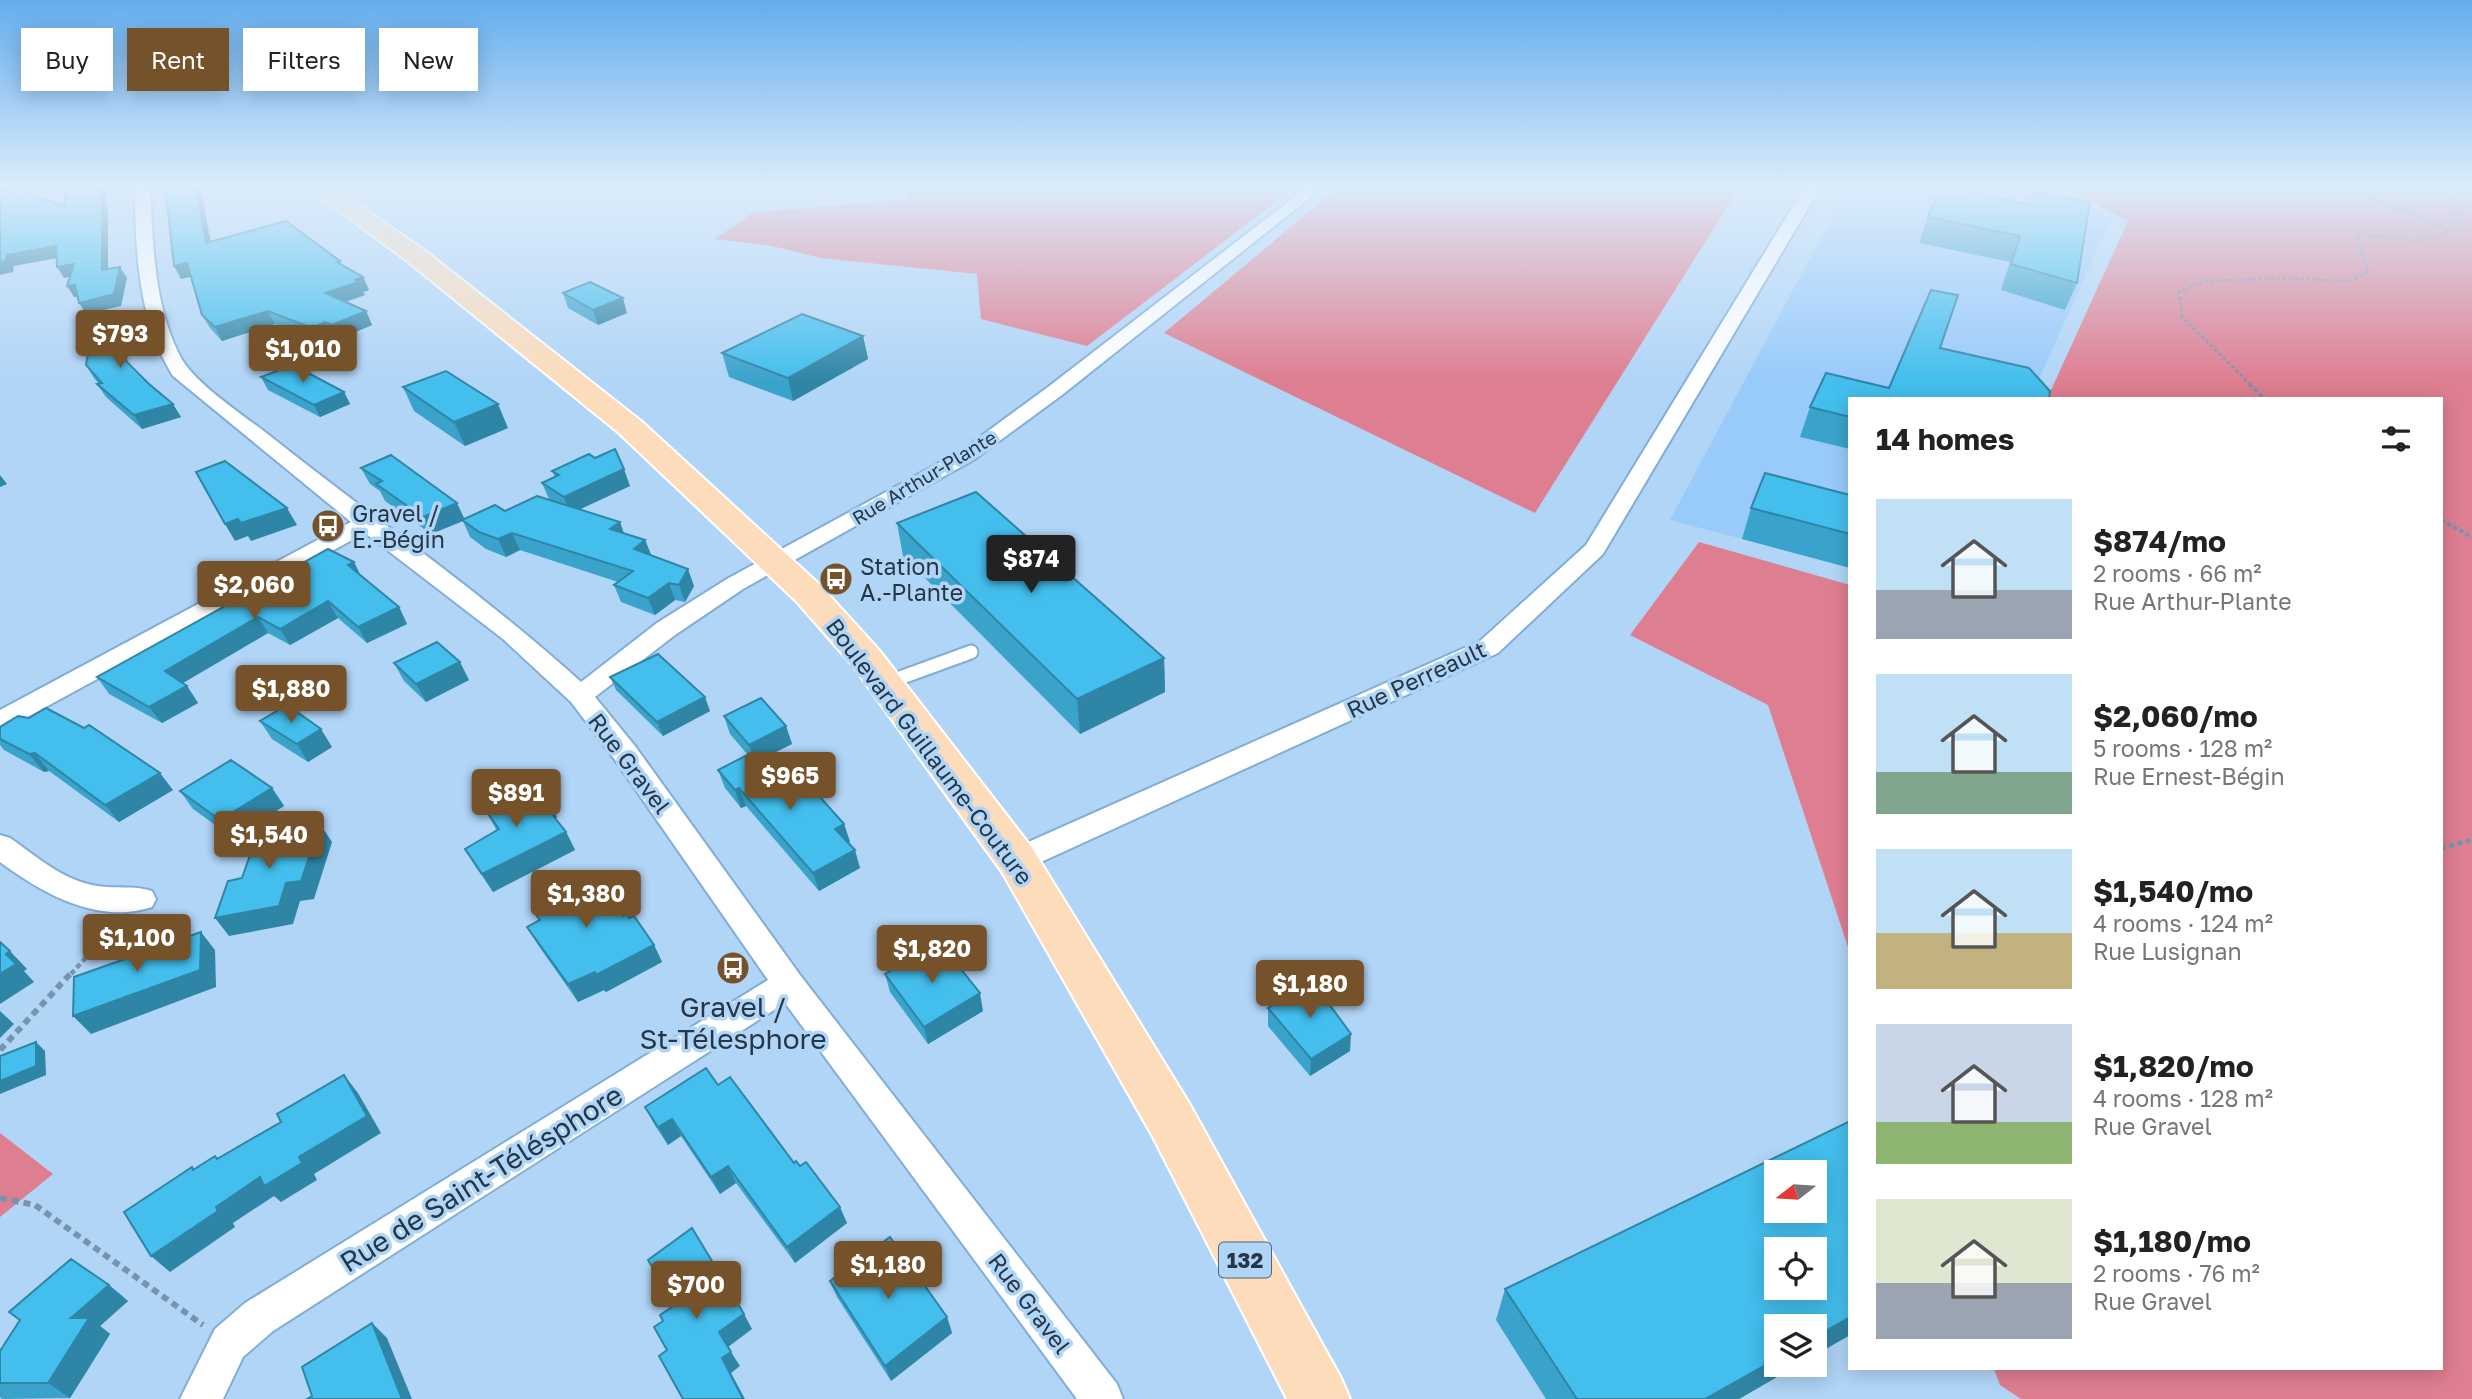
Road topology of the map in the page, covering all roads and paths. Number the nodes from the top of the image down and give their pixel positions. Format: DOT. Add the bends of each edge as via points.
graph roads {
  1 [pos="148,250"];
  2 [pos="407,250"];
  3 [pos="1235,250"];
  4 [pos="1775,250"];
  5 [pos="2362,250"];
  6 [pos="2263,397"];
  7 [pos="2443,521"];
  8 [pos="366,523"];
  9 [pos="2472,537"];
  10 [pos="777,562"];
  11 [pos="971,652"];
  12 [pos="886,683"];
  13 [pos="580,696"];
  14 [pos="0,722"];
  15 [pos="2472,840"];
  16 [pos="0,846"];
  17 [pos="2443,847"];
  18 [pos="1017,860"];
  19 [pos="141,899"];
  20 [pos="789,984"];
  21 [pos="0,1050"];
  22 [pos="0,1198"];
  23 [pos="229,1343"];
  24 [pos="201,1399"];
  25 [pos="1102,1399"];
  26 [pos="1320,1399"];
  1 -- 8 [label="street, Rue Gravel" via="163,341 183,376"];
  2 -- 10 [label="main road, Boulevard Guillaume-Couture / 132" via="620,419"];
  3 -- 10 [label="street, Rue Arthur-Plante" via="968,455"];
  4 -- 18 [label="street, Rue Perreault" via="1595,550 1489,647"];
  5 -- 6 [label="path" via="2368,271 2351,281 2204,281 2179,292 2182,317"];
  7 -- 9 [label="path"];
  8 -- 13 [label="street, Rue Gravel" via="512,633"];
  8 -- 14 [label="street"];
  10 -- 12 [label="main road, Boulevard Guillaume-Couture / 132"];
  10 -- 13 [label="street, Rue Arthur-Plante" via="700,606"];
  11 -- 12 [label="lane"];
  12 -- 18 [label="main road, Boulevard Guillaume-Couture / 132"];
  13 -- 20 [label="street, Rue Gravel"];
  15 -- 17 [label="path"];
  16 -- 19 [label="street" via="56,887 111,901"];
  18 -- 26 [label="main road, Boulevard Guillaume-Couture / 132" via="1171,1120"];
  19 -- 21 [label="path"];
  20 -- 23 [label="street, Rue de Saint-Télésphore" via="259,1317"];
  20 -- 25 [label="street, Rue Gravel"];
  22 -- 23 [label="path" via="35,1205"];
  23 -- 24 [label="street, Rue de Saint-Télésphore"];
}
